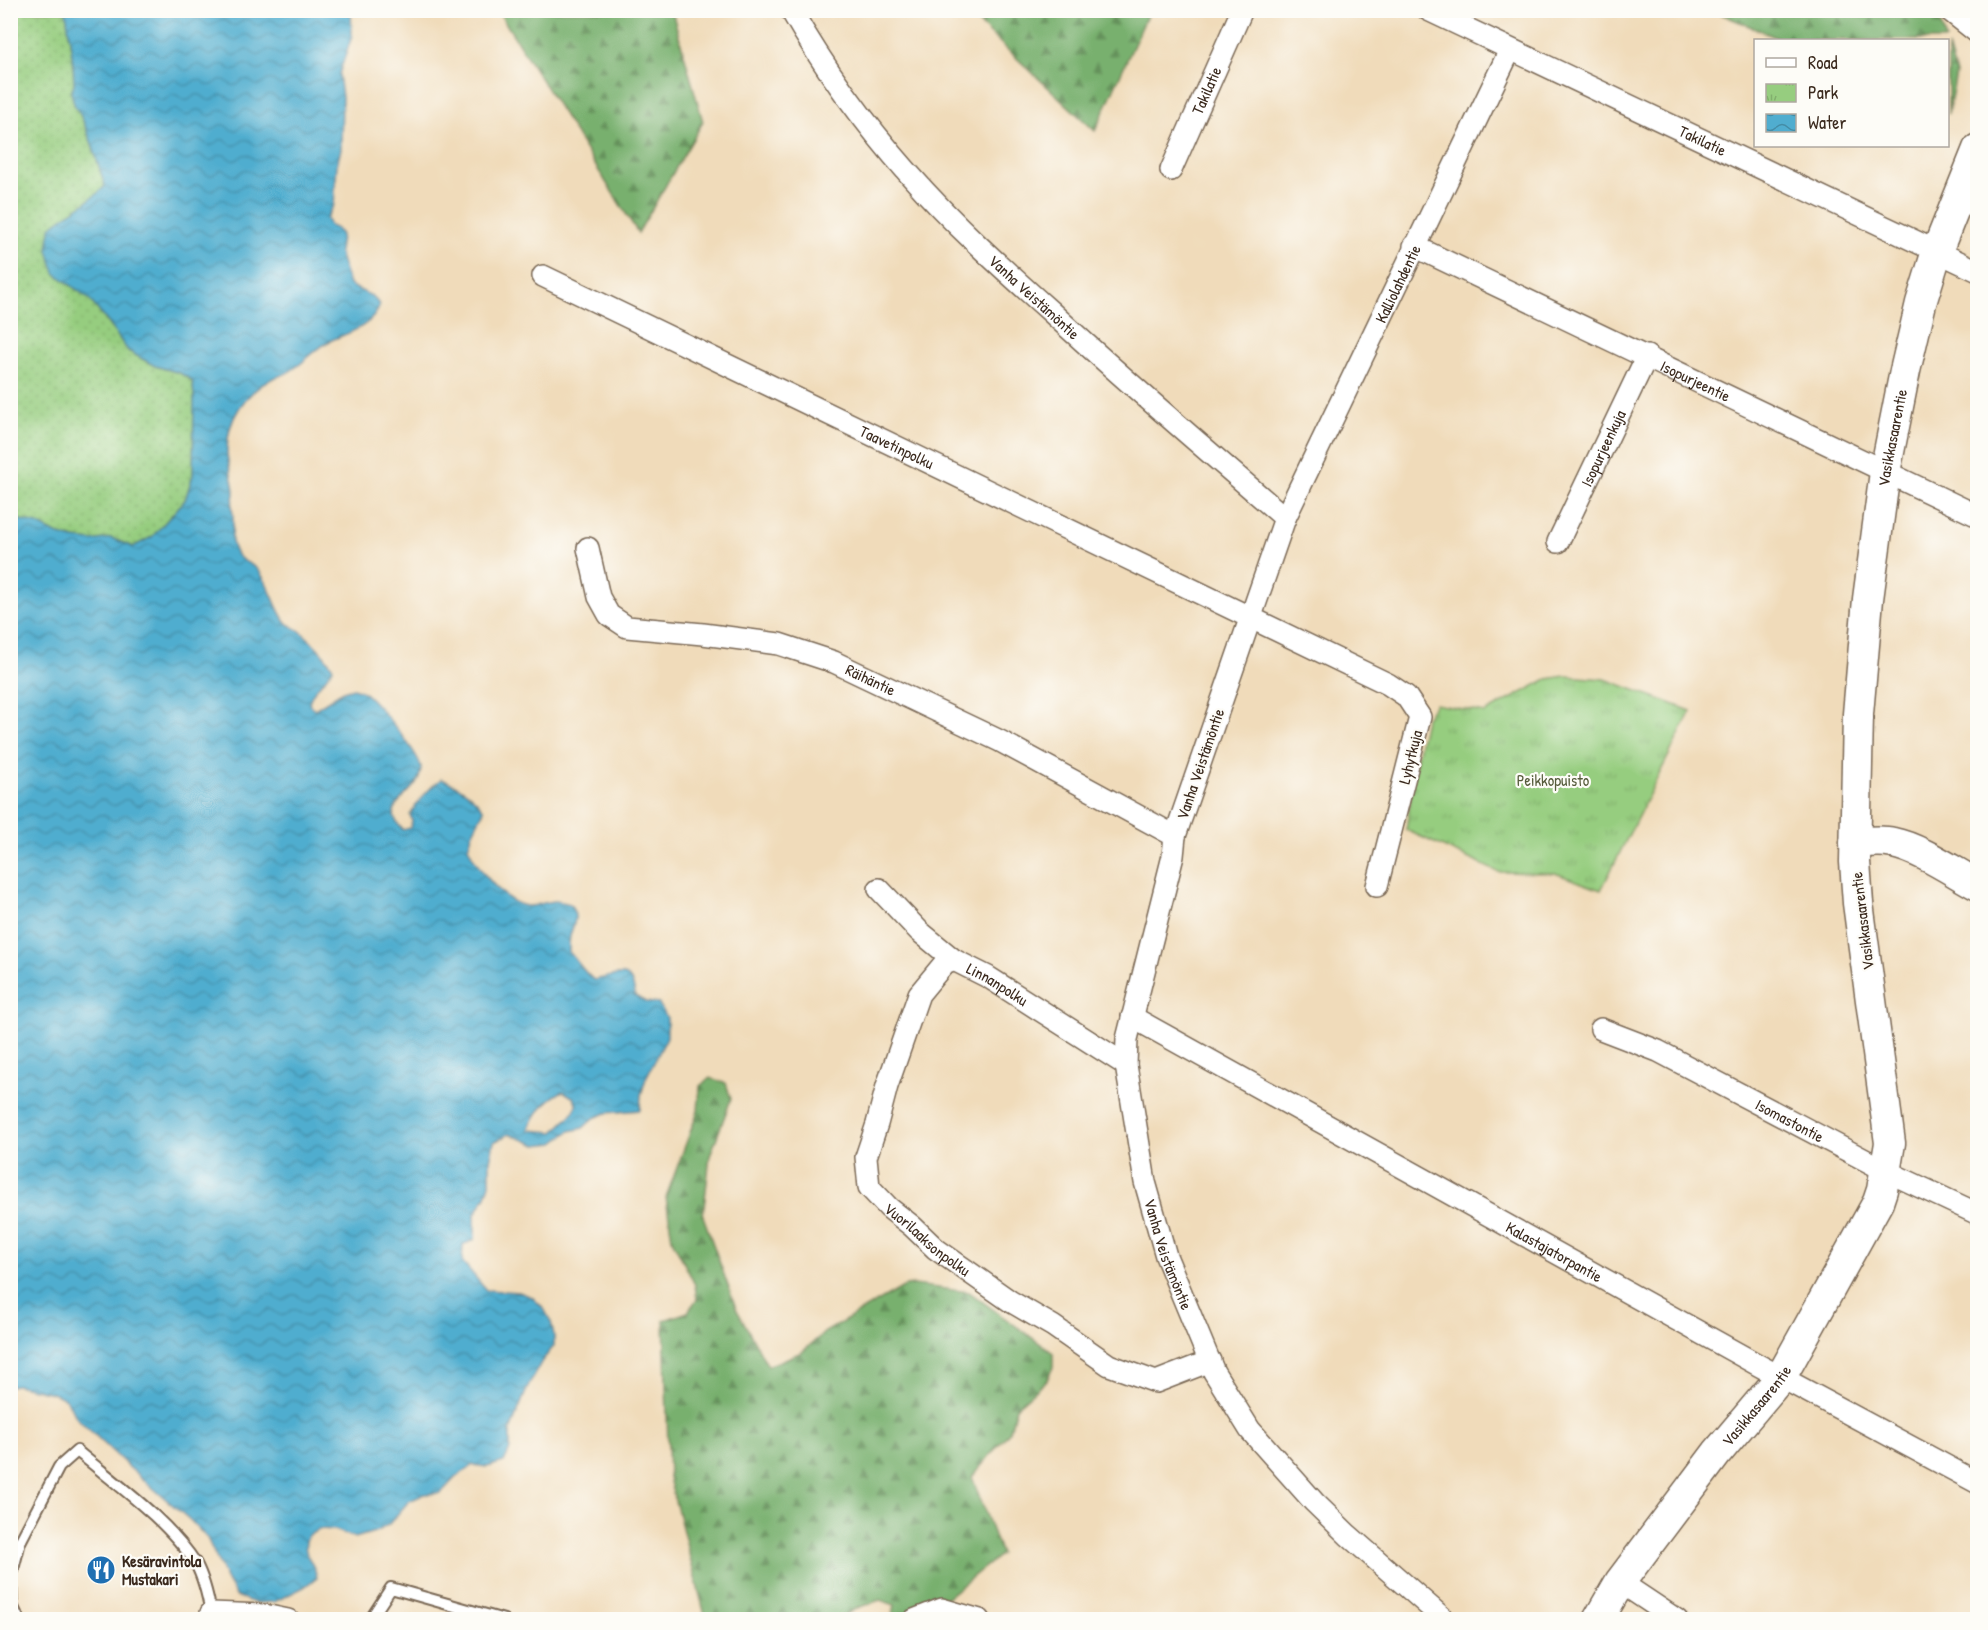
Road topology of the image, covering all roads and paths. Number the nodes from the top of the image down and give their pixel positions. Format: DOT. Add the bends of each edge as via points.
graph roads {
  1 [pos="791,10"];
  2 [pos="1242,10"];
  3 [pos="1428,10"];
  4 [pos="1949,10"];
  5 [pos="1977,33"];
  6 [pos="1510,50"];
  7 [pos="1977,149"];
  8 [pos="1171,170"];
  9 [pos="1414,246"];
  10 [pos="1936,251"];
  11 [pos="1977,271"];
  12 [pos="543,276"];
  13 [pos="1647,356"];
  14 [pos="1885,472"];
  15 [pos="1977,516"];
  16 [pos="1285,518"];
  17 [pos="1558,542"];
  18 [pos="588,548"];
  19 [pos="1250,618"];
  20 [pos="1175,836"];
  21 [pos="1855,843"];
  22 [pos="1977,885"];
  23 [pos="1377,886"];
  24 [pos="879,889"];
  25 [pos="954,960"];
  26 [pos="1132,1017"];
  27 [pos="1601,1029"];
  28 [pos="1126,1065"];
  29 [pos="1886,1171"];
  30 [pos="1977,1214"];
  31 [pos="1209,1361"];
  32 [pos="1781,1377"];
  33 [pos="1977,1483"];
  34 [pos="1620,1582"];
  35 [pos="210,1616"];
  36 [pos="19,1620"];
  37 [pos="288,1620"];
  38 [pos="370,1620"];
  39 [pos="504,1620"];
  40 [pos="914,1620"];
  41 [pos="980,1620"];
  42 [pos="1445,1620"];
  43 [pos="1598,1620"];
  44 [pos="1677,1620"];
  1 -- 16 [label="street, Vanha Veistämöntie" via="855,109 911,176 988,255 1107,364"];
  2 -- 8 [label="street, Takilatie"];
  3 -- 6 [label="street, Takilatie"];
  4 -- 5 [label="street"];
  6 -- 9 [label="street, Kalliolahdentie"];
  6 -- 10 [label="street, Takilatie"];
  7 -- 10 [label="street, Vasikkasaarentie"];
  9 -- 13 [label="street, Isopurjeentie"];
  9 -- 16 [label="street, Kalliolahdentie"];
  10 -- 11 [label="street, Takilatie"];
  10 -- 14 [label="street, Vasikkasaarentie" via="1905,371"];
  12 -- 19 [label="street, Taavetinpolku"];
  13 -- 14 [label="street, Isopurjeentie"];
  13 -- 17 [label="street, Isopurjeenkuja"];
  14 -- 15 [label="street, Isopurjeentie"];
  14 -- 21 [label="street, Vasikkasaarentie" via="1858,714"];
  16 -- 19 [label="street, Vanha Veistämöntie"];
  18 -- 20 [label="street, Räihäntie" via="599,597 609,615 627,627 779,644 834,662 1000,741"];
  19 -- 20 [label="street, Vanha Veistämöntie"];
  19 -- 23 [label="street, Lyhytkuja" via="1388,684 1406,696 1420,717"];
  20 -- 26 [label="street, Vanha Veistämöntie"];
  21 -- 22 [label="street" via="1893,843"];
  21 -- 29 [label="street, Vasikkasaarentie" via="1858,903 1890,1143"];
  24 -- 25 [label="street, Linnanpolku" via="919,931"];
  25 -- 28 [label="street, Linnanpolku" via="988,977"];
  25 -- 31 [label="street, Vuorilaaksonpolku" via="943,965 919,994 902,1039 866,1157 869,1186 936,1249 1109,1365 1156,1382"];
  26 -- 28 [label="street, Vanha Veistämöntie"];
  26 -- 32 [label="street, Kalastajatorpantie"];
  27 -- 29 [label="street, Isomastontie" via="1658,1051"];
  28 -- 31 [label="street, Vanha Veistämöntie" via="1145,1182 1166,1256"];
  29 -- 30 [label="street, Isomastontie"];
  29 -- 32 [label="street, Vasikkasaarentie" via="1878,1202"];
  31 -- 42 [label="street, Vanha Veistämöntie" via="1250,1430 1314,1502"];
  32 -- 33 [label="street, Kalastajatorpantie"];
  32 -- 34 [label="street, Vasikkasaarentie" via="1717,1453"];
  34 -- 43 [label="street, Vasikkasaarentie"];
  34 -- 44 [label="street"];
  35 -- 36 [label="lane" via="207,1593 196,1565 173,1535 77,1452 59,1467 20,1542 11,1577 12,1605"];
  35 -- 37 [label="street" via="250,1614"];
  38 -- 39 [label="lane" via="391,1588"];
  40 -- 41 [label="street" via="942,1609"];
}
